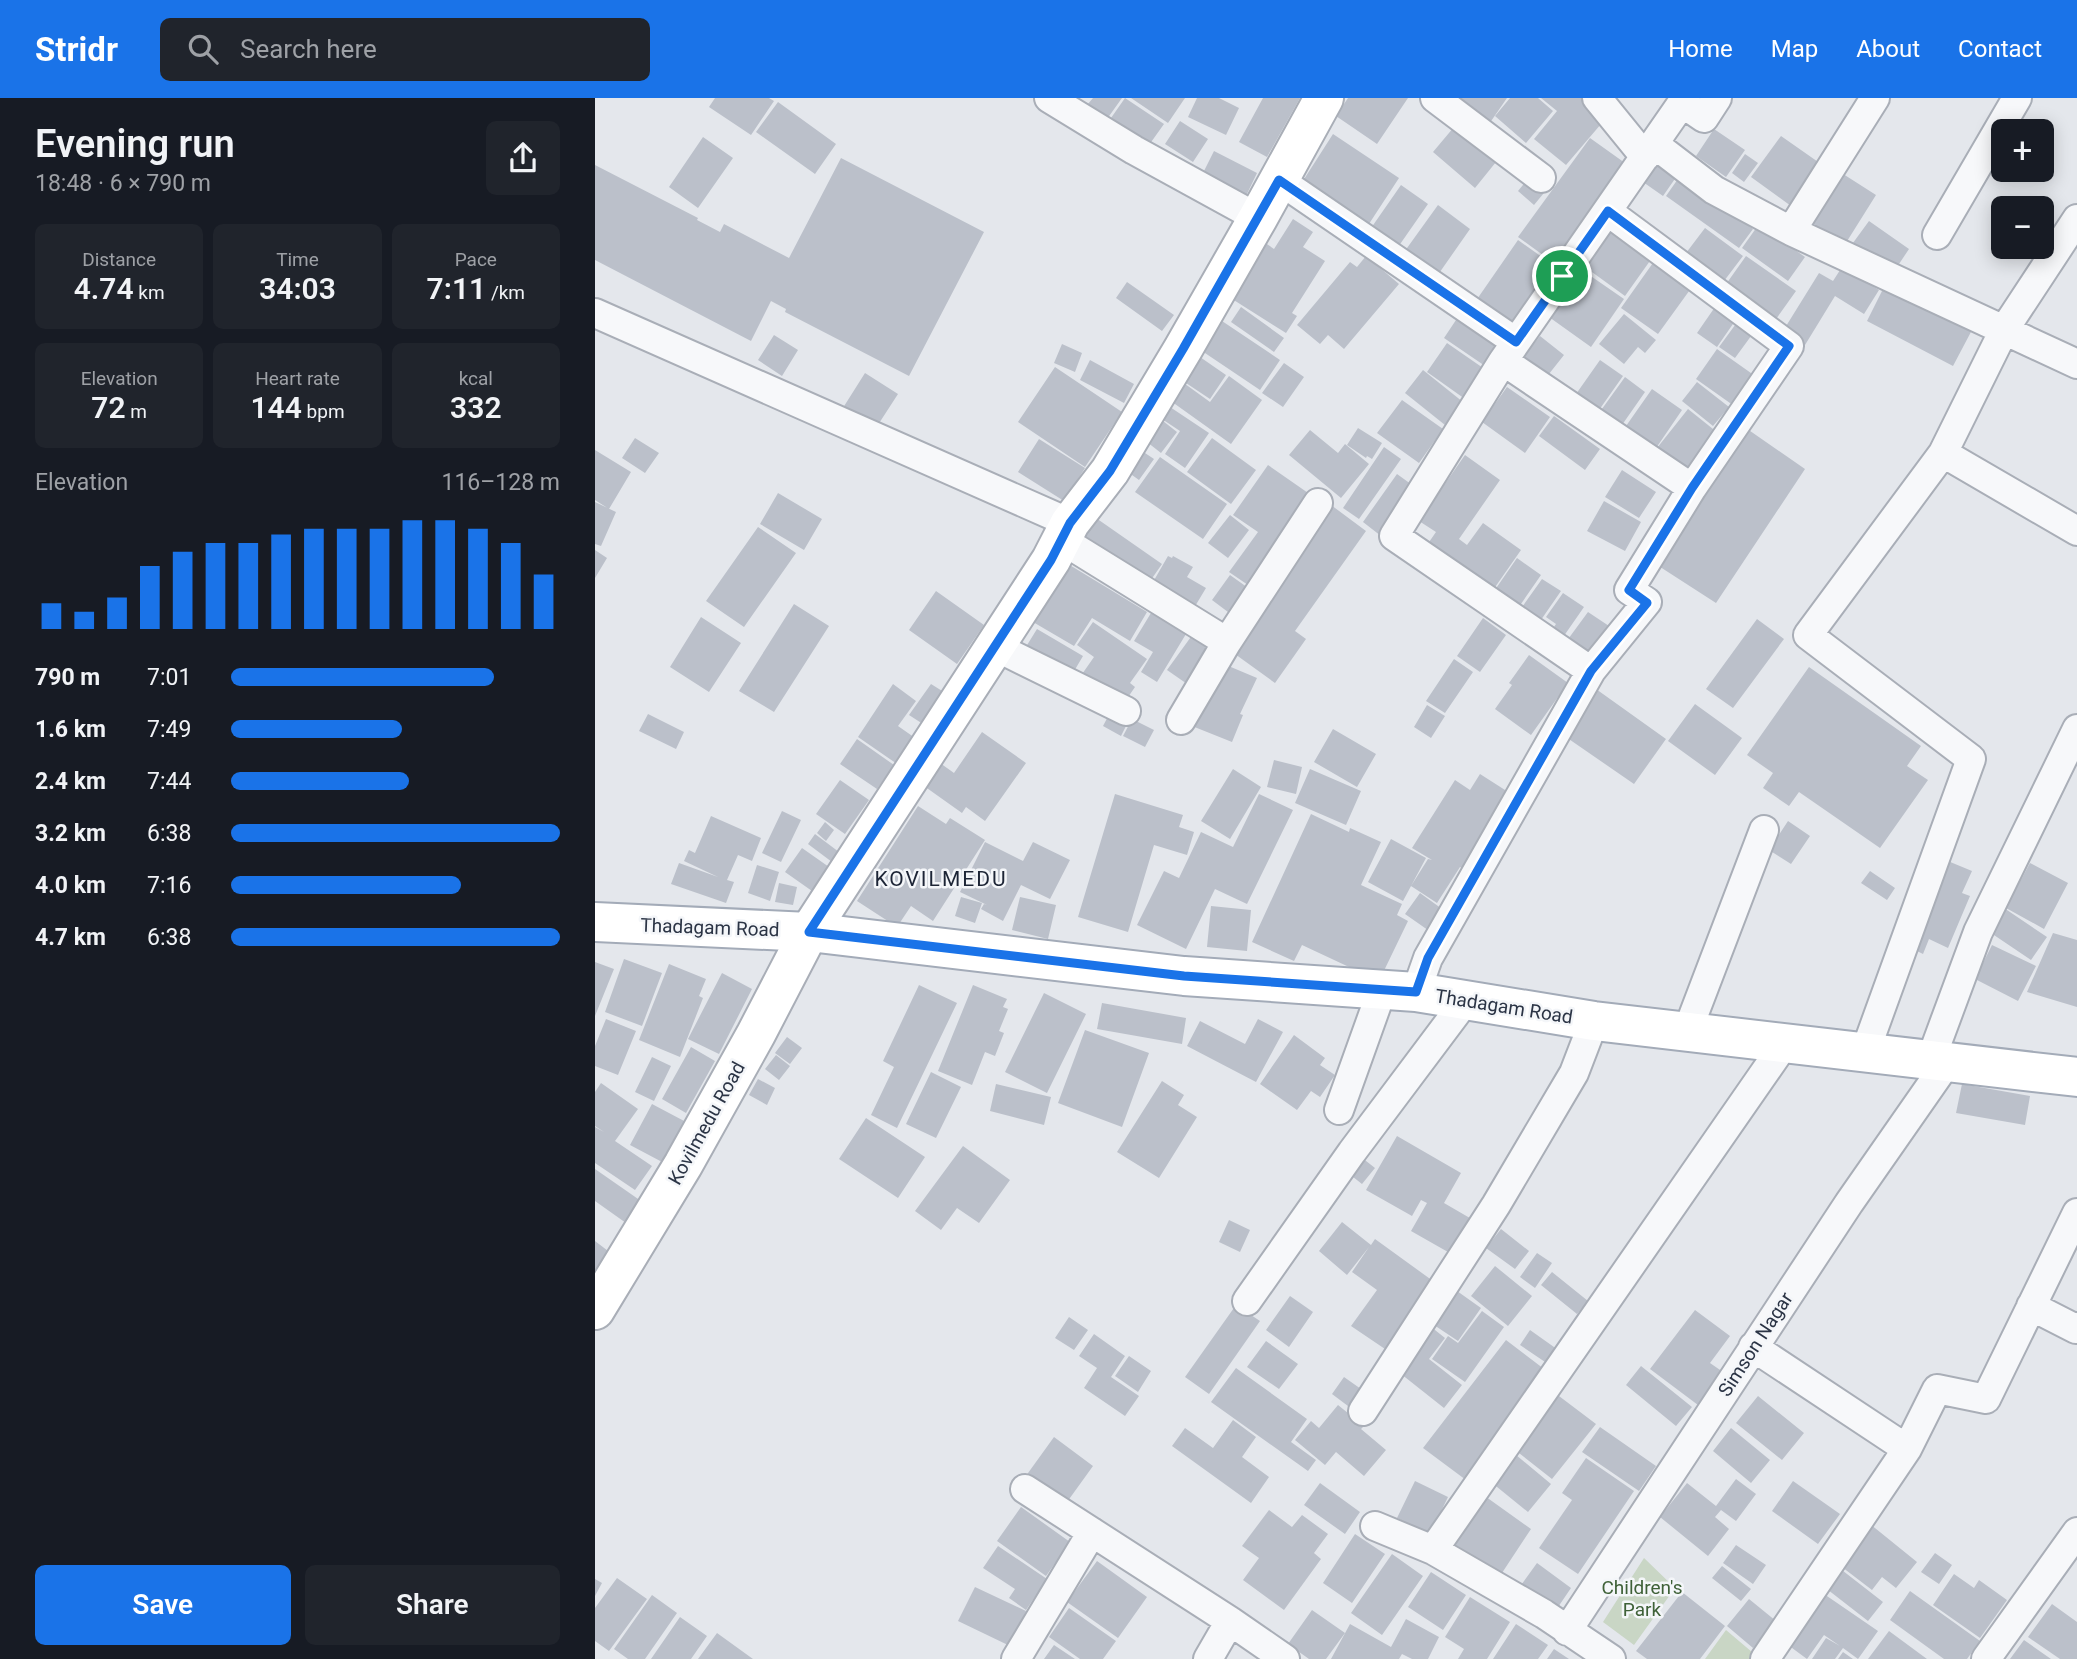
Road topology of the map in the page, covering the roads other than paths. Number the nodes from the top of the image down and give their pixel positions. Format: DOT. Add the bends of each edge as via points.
graph roads {
  1 [pos="1049,98"];
  2 [pos="1324,98"];
  3 [pos="1435,98"];
  4 [pos="1597,98"];
  5 [pos="1717,98"];
  6 [pos="1875,98"];
  7 [pos="2017,98"];
  8 [pos="1650,150"];
  9 [pos="1541,178"];
  10 [pos="1279,180"];
  11 [pos="1608,211"];
  12 [pos="1258,218"];
  13 [pos="2077,219"];
  14 [pos="1791,231"];
  15 [pos="1937,235"];
  16 [pos="595,313"];
  17 [pos="2004,330"];
  18 [pos="1510,352"];
  19 [pos="2077,364"];
  20 [pos="1943,453"];
  21 [pos="1692,488"];
  22 [pos="1318,503"];
  23 [pos="1066,531"];
  24 [pos="2077,531"];
  25 [pos="1227,642"];
  26 [pos="994,646"];
  27 [pos="1591,671"];
  28 [pos="1126,711"];
  29 [pos="1181,720"];
  30 [pos="2077,729"];
  31 [pos="1763,830"];
  32 [pos="595,922"];
  33 [pos="809,932"];
  34 [pos="1399,991"];
  35 [pos="1466,1000"];
  36 [pos="1594,1021"];
  37 [pos="1686,1032"];
  38 [pos="1786,1043"];
  39 [pos="1864,1052"];
  40 [pos="1940,1060"];
  41 [pos="2077,1077"];
  42 [pos="1339,1110"];
  43 [pos="2077,1213"];
  44 [pos="1247,1301"];
  45 [pos="2031,1306"];
  46 [pos="595,1310"];
  47 [pos="2077,1327"];
  48 [pos="1753,1347"];
  49 [pos="1363,1411"];
  50 [pos="1907,1449"];
  51 [pos="1025,1489"];
  52 [pos="1375,1525"];
  53 [pos="1092,1532"];
  54 [pos="2077,1532"];
  55 [pos="1433,1550"];
  56 [pos="1230,1622"];
  57 [pos="1567,1631"];
  58 [pos="1016,1659"];
  59 [pos="1208,1659"];
  60 [pos="1285,1659"];
  61 [pos="1611,1659"];
  62 [pos="1765,1659"];
  63 [pos="1986,1659"];
  1 -- 12 [label="street"];
  2 -- 10 [label="main road, Kovilmedu Road"];
  3 -- 9 [label="street"];
  4 -- 8 [label="street"];
  5 -- 8 [label="street" via="1704,118 1682,103"];
  6 -- 14 [label="street"];
  7 -- 15 [label="street"];
  8 -- 11 [label="street"];
  8 -- 14 [label="street"];
  10 -- 12 [label="main road, Kovilmedu Road"];
  10 -- 18 [label="street"];
  11 -- 18 [label="street"];
  11 -- 21 [label="street" via="1789,346"];
  12 -- 23 [label="main road, Kovilmedu Road" via="1110,471"];
  13 -- 17 [label="street"];
  14 -- 17 [label="street"];
  16 -- 23 [label="street"];
  17 -- 19 [label="street"];
  17 -- 20 [label="street"];
  18 -- 21 [label="street"];
  18 -- 27 [label="street" via="1394,536"];
  20 -- 24 [label="street"];
  20 -- 39 [label="street" via="1808,635 1971,759"];
  21 -- 27 [label="street" via="1629,590 1647,603"];
  22 -- 25 [label="street"];
  23 -- 25 [label="street"];
  23 -- 26 [label="main road, Kovilmedu Road"];
  25 -- 29 [label="street"];
  26 -- 28 [label="street"];
  26 -- 33 [label="main road, Kovilmedu Road"];
  27 -- 34 [label="street" via="1428,958"];
  30 -- 40 [label="street, Simson Nagar" via="1978,932"];
  31 -- 37 [label="street"];
  32 -- 33 [label="main road, Thadagam Road"];
  33 -- 34 [label="main road, Thadagam Road" via="1184,976"];
  33 -- 46 [label="main road, Kovilmedu Road" via="683,1165"];
  34 -- 35 [label="main road, Thadagam Road"];
  34 -- 42 [label="street"];
  35 -- 36 [label="main road, Thadagam Road"];
  35 -- 44 [label="street"];
  36 -- 37 [label="main road, Thadagam Road"];
  36 -- 49 [label="street" via="1574,1073 1496,1205"];
  37 -- 38 [label="main road, Thadagam Road"];
  38 -- 39 [label="main road, Thadagam Road"];
  38 -- 55 [label="street"];
  39 -- 40 [label="main road, Thadagam Road"];
  40 -- 41 [label="main road, Thadagam Road"];
  40 -- 48 [label="street, Simson Nagar"];
  43 -- 45 [label="street"];
  45 -- 47 [label="street"];
  45 -- 50 [label="street" via="1986,1399 1937,1389"];
  48 -- 50 [label="street"];
  48 -- 57 [label="street, Simson Nagar"];
  50 -- 62 [label="street"];
  51 -- 53 [label="street"];
  52 -- 55 [label="street"];
  53 -- 56 [label="street"];
  53 -- 58 [label="street"];
  54 -- 63 [label="street"];
  55 -- 57 [label="street"];
  56 -- 59 [label="street"];
  56 -- 60 [label="street"];
  57 -- 61 [label="street"];
}
